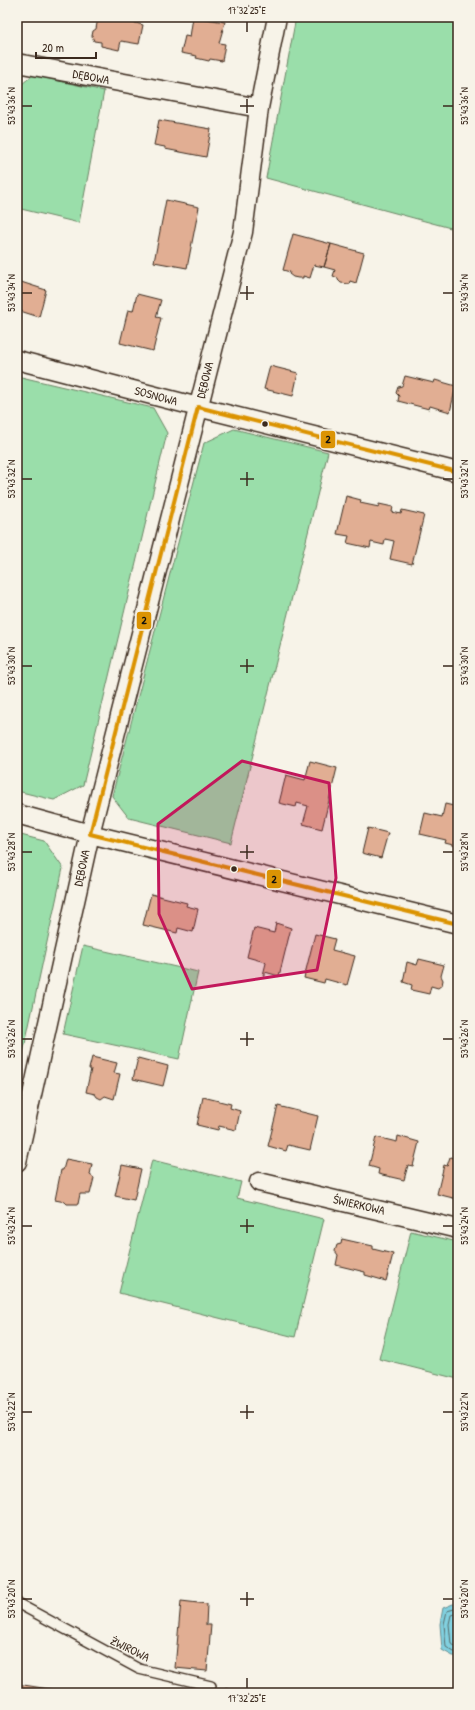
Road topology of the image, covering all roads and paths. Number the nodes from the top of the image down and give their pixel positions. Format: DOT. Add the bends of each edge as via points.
graph roads {
  1 [pos="277,17"];
  2 [pos="17,63"];
  3 [pos="259,108"];
  4 [pos="17,360"];
  5 [pos="198,407"];
  6 [pos="458,472"];
  7 [pos="17,814"];
  8 [pos="90,834"];
  9 [pos="458,924"];
  10 [pos="17,1162"];
  11 [pos="259,1182"];
  12 [pos="458,1229"];
  13 [pos="17,1602"];
  14 [pos="211,1686"];
  15 [pos="242,1693"];
  1 -- 3 [label="street, DĘBOWA"];
  2 -- 3 [label="street, DĘBOWA"];
  3 -- 5 [label="street, DĘBOWA" via="243,232"];
  4 -- 5 [label="street, SOSNOWA"];
  5 -- 6 [label="street, SOSNOWA"];
  5 -- 8 [label="street, DĘBOWA"];
  7 -- 8 [label="street"];
  8 -- 9 [label="street"];
  8 -- 10 [label="street, DĘBOWA"];
  11 -- 12 [label="street, ŚWIERKOWA"];
  13 -- 14 [label="lane, ŻWIROWA" via="139,1669"];
  14 -- 15 [label="path"];
}
